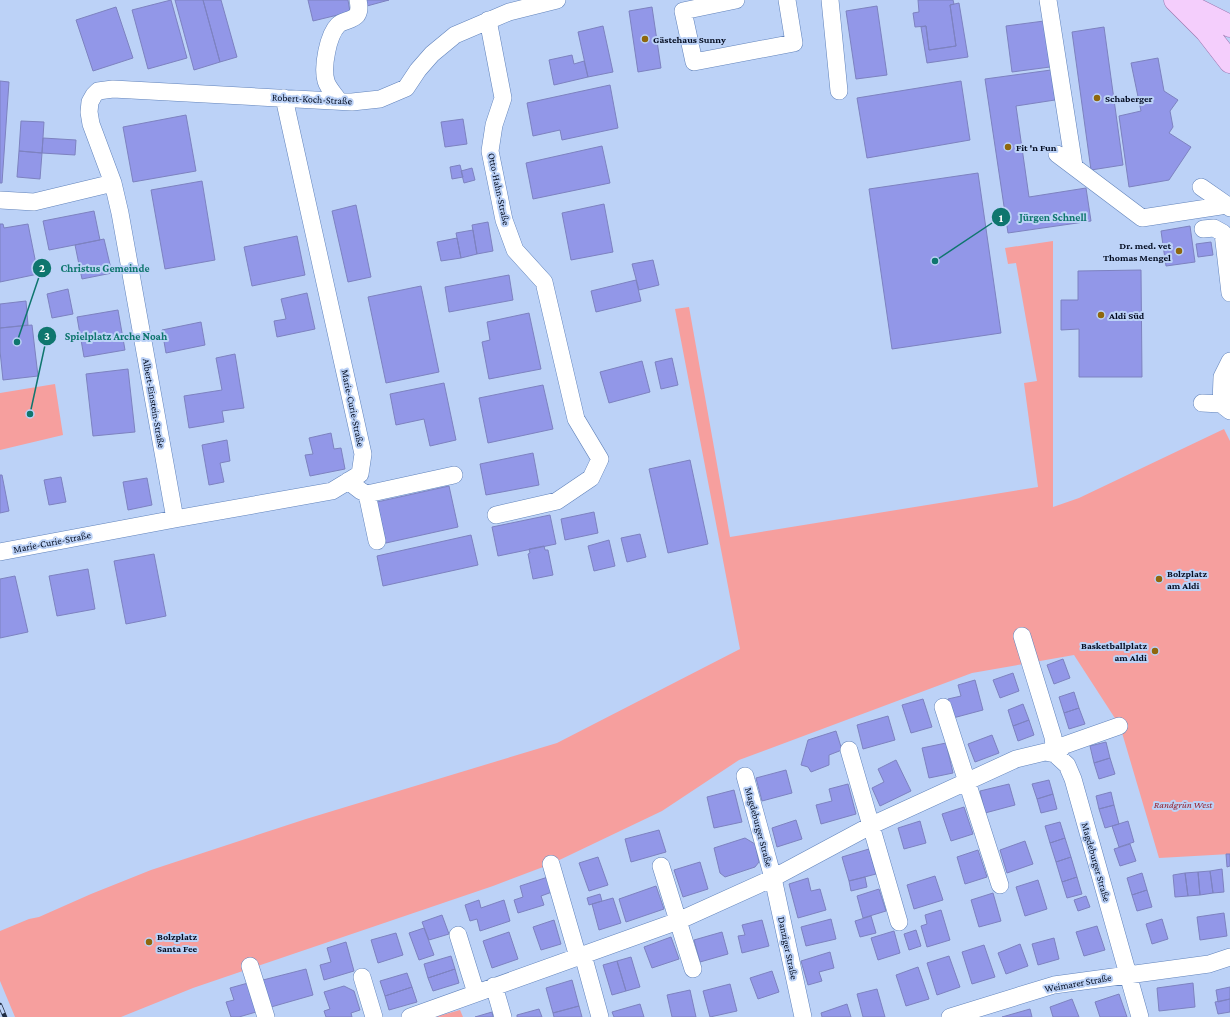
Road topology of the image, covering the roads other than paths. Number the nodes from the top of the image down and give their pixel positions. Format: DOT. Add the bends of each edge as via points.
graph roads {
  1 [pos="358,0"];
  2 [pos="556,0"];
  3 [pos="736,0"];
  4 [pos="787,0"];
  5 [pos="830,0"];
  6 [pos="1048,0"];
  7 [pos="1177,0"];
  8 [pos="488,20"];
  9 [pos="1227,23"];
  10 [pos="1230,62"];
  11 [pos="839,91"];
  12 [pos="284,98"];
  13 [pos="90,102"];
  14 [pos="339,102"];
  15 [pos="1057,154"];
  16 [pos="1074,166"];
  17 [pos="113,183"];
  18 [pos="1200,187"];
  19 [pos="0,200"];
  20 [pos="1228,207"];
  21 [pos="1203,229"];
  22 [pos="1230,292"];
  23 [pos="1230,361"];
  24 [pos="1202,403"];
  25 [pos="1227,405"];
  26 [pos="454,475"];
  27 [pos="348,481"];
  28 [pos="367,494"];
  29 [pos="496,515"];
  30 [pos="175,519"];
  31 [pos="377,541"];
  32 [pos="0,552"];
  33 [pos="1022,636"];
  34 [pos="943,707"];
  35 [pos="1119,726"];
  36 [pos="848,750"];
  37 [pos="1055,754"];
  38 [pos="745,776"];
  39 [pos="967,782"];
  40 [pos="870,826"];
  41 [pos="551,864"];
  42 [pos="661,866"];
  43 [pos="773,878"];
  44 [pos="1000,885"];
  45 [pos="678,920"];
  46 [pos="899,922"];
  47 [pos="458,935"];
  48 [pos="581,956"];
  49 [pos="1230,957"];
  50 [pos="1209,964"];
  51 [pos="250,966"];
  52 [pos="1230,966"];
  53 [pos="693,969"];
  54 [pos="1128,975"];
  55 [pos="362,977"];
  56 [pos="494,986"];
  57 [pos="476,992"];
  58 [pos="266,1017"];
  59 [pos="374,1017"];
  60 [pos="410,1017"];
  61 [pos="503,1017"];
  62 [pos="600,1017"];
  63 [pos="803,1017"];
  64 [pos="950,1017"];
  65 [pos="1140,1017"];
  1 -- 14 [label="street" via="360,6 357,14 333,31 327,53 326,81"];
  2 -- 8 [label="street, Robert-Koch-Straße"];
  3 -- 4 [label="street" via="683,11 694,62 794,43"];
  5 -- 11 [label="street"];
  6 -- 16 [label="street"];
  7 -- 9 [label="main road"];
  7 -- 10 [label="main road"];
  8 -- 14 [label="street, Robert-Koch-Straße" via="449,39 432,54 406,88 380,99"];
  8 -- 29 [label="street, Otto-Hahn-Straße" via="503,98 494,126 490,151 504,220 515,250 544,282 576,419 600,459 591,478 557,501"];
  12 -- 13 [label="street, Robert-Koch-Straße" via="105,89 98,91"];
  12 -- 14 [label="street, Robert-Koch-Straße"];
  12 -- 27 [label="street, Marie-Curie-Straße" via="363,454 360,474"];
  13 -- 17 [label="street, Albert-Einstein-Straße" via="88,112 91,124"];
  15 -- 16 [label="street"];
  16 -- 20 [label="street" via="1142,218"];
  17 -- 19 [label="street" via="34,202"];
  17 -- 30 [label="street, Albert-Einstein-Straße"];
  18 -- 20 [label="street"];
  21 -- 22 [label="street" via="1214,228 1223,234"];
  23 -- 25 [label="street" via="1222,377"];
  24 -- 25 [label="street"];
  26 -- 28 [label="street"];
  27 -- 28 [label="street"];
  27 -- 30 [label="street, Marie-Curie-Straße" via="332,491"];
  28 -- 31 [label="street"];
  30 -- 32 [label="street, Marie-Curie-Straße"];
  33 -- 37 [label="street" via="1053,737"];
  34 -- 39 [label="street"];
  35 -- 37 [label="street" via="1065,745"];
  36 -- 40 [label="street"];
  37 -- 39 [label="street, Magdeburger Straße" via="1045,752 1016,759"];
  37 -- 54 [label="street, Magdeburger Straße" via="1066,765 1073,778"];
  38 -- 43 [label="street, Magdeburger Straße"];
  39 -- 40 [label="street, Magdeburger Straße"];
  39 -- 44 [label="street"];
  40 -- 43 [label="street, Magdeburger Straße"];
  40 -- 46 [label="street"];
  41 -- 48 [label="street"];
  42 -- 45 [label="street"];
  43 -- 45 [label="street, Magdeburger Straße"];
  43 -- 63 [label="street, Danziger Straße"];
  45 -- 48 [label="street, Magdeburger Straße"];
  45 -- 53 [label="street"];
  47 -- 57 [label="street"];
  48 -- 56 [label="street, Magdeburger Straße"];
  48 -- 62 [label="street"];
  49 -- 50 [label="street, Weimarer Straße"];
  50 -- 52 [label="street, Weimarer Straße"];
  50 -- 54 [label="street, Weimarer Straße"];
  51 -- 58 [label="street"];
  54 -- 64 [label="street, Weimarer Straße" via="1054,985"];
  54 -- 65 [label="street, Magdeburger Straße"];
  55 -- 59 [label="street"];
  56 -- 57 [label="street, Magdeburger Straße"];
  56 -- 61 [label="street"];
  57 -- 60 [label="street, Magdeburger Straße"];
}
